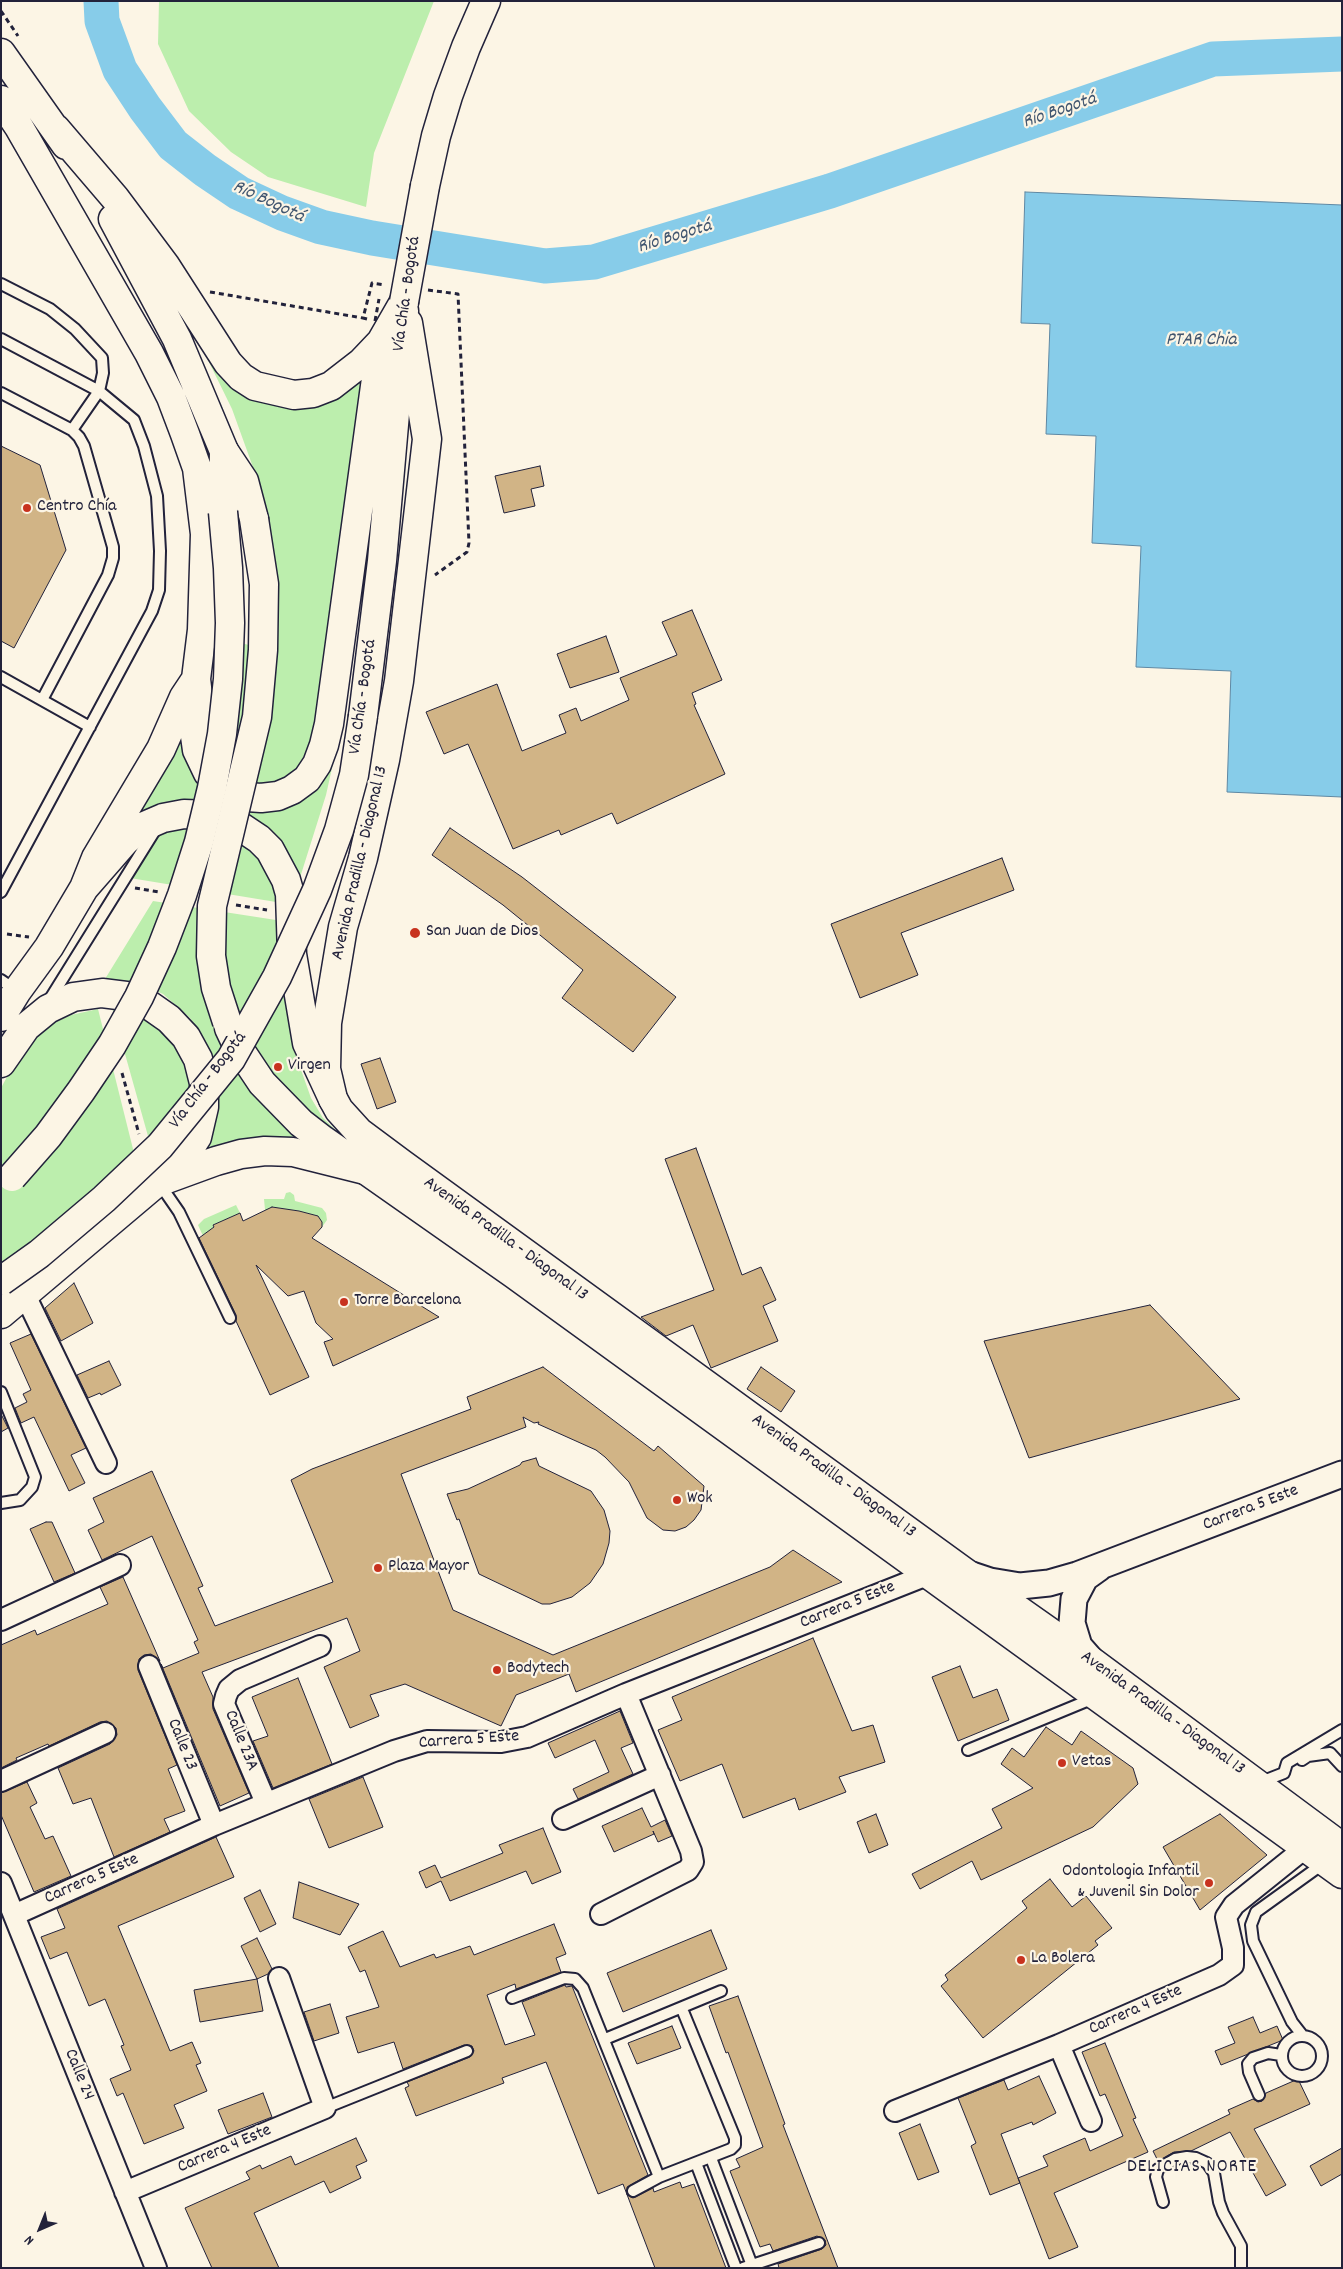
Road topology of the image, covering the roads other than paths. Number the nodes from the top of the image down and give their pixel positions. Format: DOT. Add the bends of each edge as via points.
graph roads {
  1 [pos="486,1"];
  2 [pos="1,53"];
  3 [pos="1,100"];
  4 [pos="56,129"];
  5 [pos="1,284"];
  6 [pos="404,302"];
  7 [pos="376,330"];
  8 [pos="1,339"];
  9 [pos="99,392"];
  10 [pos="1,393"];
  11 [pos="72,430"];
  12 [pos="224,451"];
  13 [pos="1,677"];
  14 [pos="196,679"];
  15 [pos="42,700"];
  16 [pos="90,727"];
  17 [pos="163,818"];
  18 [pos="84,888"];
  19 [pos="1,892"];
  20 [pos="9,986"];
  21 [pos="14,1022"];
  22 [pos="1,1063"];
  23 [pos="333,1099"];
  24 [pos="365,1170"];
  25 [pos="158,1182"];
  26 [pos="7,1183"];
  27 [pos="1,1281"];
  28 [pos="25,1295"];
  29 [pos="1,1314"];
  30 [pos="230,1318"];
  31 [pos="1,1392"];
  32 [pos="106,1464"];
  33 [pos="1342,1474"];
  34 [pos="1,1503"];
  35 [pos="120,1565"];
  36 [pos="1103,1565"];
  37 [pos="963,1571"];
  38 [pos="927,1574"];
  39 [pos="1,1620"];
  40 [pos="320,1646"];
  41 [pos="1094,1664"];
  42 [pos="149,1666"];
  43 [pos="626,1694"];
  44 [pos="1097,1697"];
  45 [pos="1342,1730"];
  46 [pos="105,1734"];
  47 [pos="968,1750"];
  48 [pos="1342,1766"];
  49 [pos="1284,1773"];
  50 [pos="660,1775"];
  51 [pos="1,1781"];
  52 [pos="1256,1784"];
  53 [pos="266,1804"];
  54 [pos="563,1819"];
  55 [pos="214,1825"];
  56 [pos="1332,1852"];
  57 [pos="1,1883"];
  58 [pos="600,1914"];
  59 [pos="14,1915"];
  60 [pos="279,1978"];
  61 [pos="722,1991"];
  62 [pos="512,1998"];
  63 [pos="682,2009"];
  64 [pos="1303,2036"];
  65 [pos="604,2039"];
  66 [pos="1058,2045"];
  67 [pos="467,2050"];
  68 [pos="1281,2055"];
  69 [pos="1259,2095"];
  70 [pos="325,2108"];
  71 [pos="896,2111"];
  72 [pos="1091,2121"];
  73 [pos="710,2158"];
  74 [pos="696,2163"];
  75 [pos="659,2177"];
  76 [pos="633,2190"];
  77 [pos="125,2192"];
  78 [pos="1163,2202"];
  79 [pos="819,2243"];
  80 [pos="749,2267"];
  81 [pos="156,2268"];
  82 [pos="736,2268"];
  83 [pos="1240,2268"];
  1 -- 6 [label="main road, Vía Chía - Bogotá, bridge" via="466,47 436,136"];
  2 -- 4 [label="main road"];
  3 -- 14 [label="main road" via="149,353 171,397 191,451 206,534 202,630"];
  4 -- 7 [label="main road" via="115,198 165,265 228,363 255,386 294,395 313,393 331,386 346,376"];
  4 -- 12 [label="main road" via="120,231 164,314"];
  5 -- 9 [label="lane" via="50,309 102,358 104,373"];
  6 -- 7 [label="main road"];
  6 -- 23 [label="main road, Avenida Pradilla - Diagonal 13" via="427,439 399,681 363,858 343,927 327,1023 326,1069"];
  6 -- 27 [label="main road, Vía Chía - Bogotá, bridge" via="382,561 363,716 339,830 317,890 277,977 231,1059 160,1146 104,1199 39,1254"];
  7 -- 14 [label="main road" via="329,724 317,764 307,778 292,790 261,798 232,792 220,784 205,768 197,750 195,736 199,704"];
  8 -- 9 [label="lane"];
  9 -- 11 [label="lane"];
  9 -- 16 [label="lane" via="134,420 144,446 157,496 160,579 152,611"];
  10 -- 11 [label="lane"];
  11 -- 15 [label="lane" via="84,446 114,558"];
  12 -- 24 [label="main road, Avenida Pradilla - Diagonal 13, bridge" via="244,481 254,519 264,584 257,717 212,906 211,956 216,988 226,1022 249,1064 282,1105"];
  12 -- 26 [label="main road, bridge" via="228,679 212,788 194,860 162,947 112,1045 65,1114"];
  13 -- 15 [label="lane"];
  14 -- 18 [label="main road" via="184,697 161,749 96,858"];
  15 -- 16 [label="lane"];
  16 -- 19 [label="lane"];
  17 -- 18 [label="main road" via="142,827 125,842"];
  17 -- 21 [label="lane" via="55,994"];
  17 -- 23 [label="main road" via="184,814 225,818 259,839 280,865 290,894 292,954 307,1043"];
  18 -- 20 [label="main road" via="49,947"];
  20 -- 21 [label="main road"];
  21 -- 22 [label="main road"];
  21 -- 25 [label="main road" via="74,997 126,996 149,1005 186,1037 198,1059 204,1083 204,1107 197,1137 181,1162"];
  23 -- 37 [label="main road, Avenida Pradilla - Diagonal 13" via="359,1132"];
  24 -- 25 [label="main road" via="292,1152 266,1151 216,1161"];
  24 -- 38 [label="main road, Avenida Pradilla - Diagonal 13" via="532,1286"];
  25 -- 28 [label="main road"];
  25 -- 30 [label="lane" via="180,1212"];
  28 -- 29 [label="main road"];
  28 -- 32 [label="street"];
  31 -- 34 [label="lane" via="34,1477 32,1487 20,1500"];
  33 -- 36 [label="street, Carrera 5 Este"];
  35 -- 39 [label="street"];
  36 -- 37 [label="street, Carrera 5 Este" via="1049,1584 1020,1586 990,1581"];
  36 -- 41 [label="street, Carrera 5 Este" via="1085,1578 1074,1599 1072,1623 1079,1646"];
  37 -- 41 [label="main road, Avenida Pradilla - Diagonal 13"];
  38 -- 43 [label="street, Carrera 5 Este"];
  38 -- 44 [label="main road, Avenida Pradilla - Diagonal 13"];
  40 -- 53 [label="street, Calle 23A" via="240,1680 226,1696 224,1704"];
  41 -- 52 [label="main road, Avenida Pradilla - Diagonal 13"];
  42 -- 55 [label="street, Calle 23"];
  43 -- 50 [label="street"];
  43 -- 53 [label="street, Carrera 5 Este" via="527,1737 501,1742 427,1741 412,1744"];
  44 -- 47 [label="lane"];
  44 -- 56 [label="main road, Avenida Pradilla - Diagonal 13"];
  45 -- 49 [label="lane" via="1287,1763"];
  46 -- 51 [label="street"];
  48 -- 49 [label="lane" via="1328,1754 1308,1756"];
  49 -- 52 [label="lane"];
  50 -- 54 [label="street"];
  50 -- 58 [label="street" via="693,1862 688,1870"];
  52 -- 56 [label="main road, Avenida Pradilla - Diagonal 13"];
  53 -- 55 [label="street, Carrera 5 Este"];
  55 -- 59 [label="street, Carrera 5 Este"];
  56 -- 64 [label="lane" via="1256,1912 1251,1925 1253,1941 1292,2022"];
  56 -- 66 [label="street, Carrera 4 Este" via="1234,1904 1226,1917 1233,1965"];
  57 -- 59 [label="street, Calle 24"];
  59 -- 77 [label="street, Calle 24"];
  60 -- 70 [label="street"];
  61 -- 63 [label="lane"];
  62 -- 65 [label="lane" via="564,1978 575,1979 583,1988"];
  63 -- 65 [label="lane"];
  63 -- 73 [label="lane" via="735,2138 731,2149"];
  64 -- 68 [label="lane" via="1285,2044"];
  64 -- 68 [label="lane" via="1313,2040 1321,2053 1320,2064 1314,2072 1304,2076 1294,2074 1285,2067"];
  65 -- 75 [label="lane"];
  66 -- 71 [label="street, Carrera 4 Este"];
  66 -- 72 [label="street"];
  67 -- 70 [label="lane"];
  68 -- 69 [label="lane" via="1268,2053 1253,2058 1248,2064"];
  70 -- 77 [label="street, Carrera 4 Este"];
  73 -- 74 [label="lane"];
  73 -- 80 [label="lane"];
  74 -- 75 [label="lane"];
  74 -- 82 [label="lane"];
  75 -- 76 [label="lane"];
  77 -- 81 [label="street, Calle 24"];
  78 -- 83 [label="lane" via="1156,2177 1158,2169 1175,2159 1187,2157 1207,2163 1214,2173 1223,2213 1241,2246"];
  79 -- 80 [label="lane"];
}
